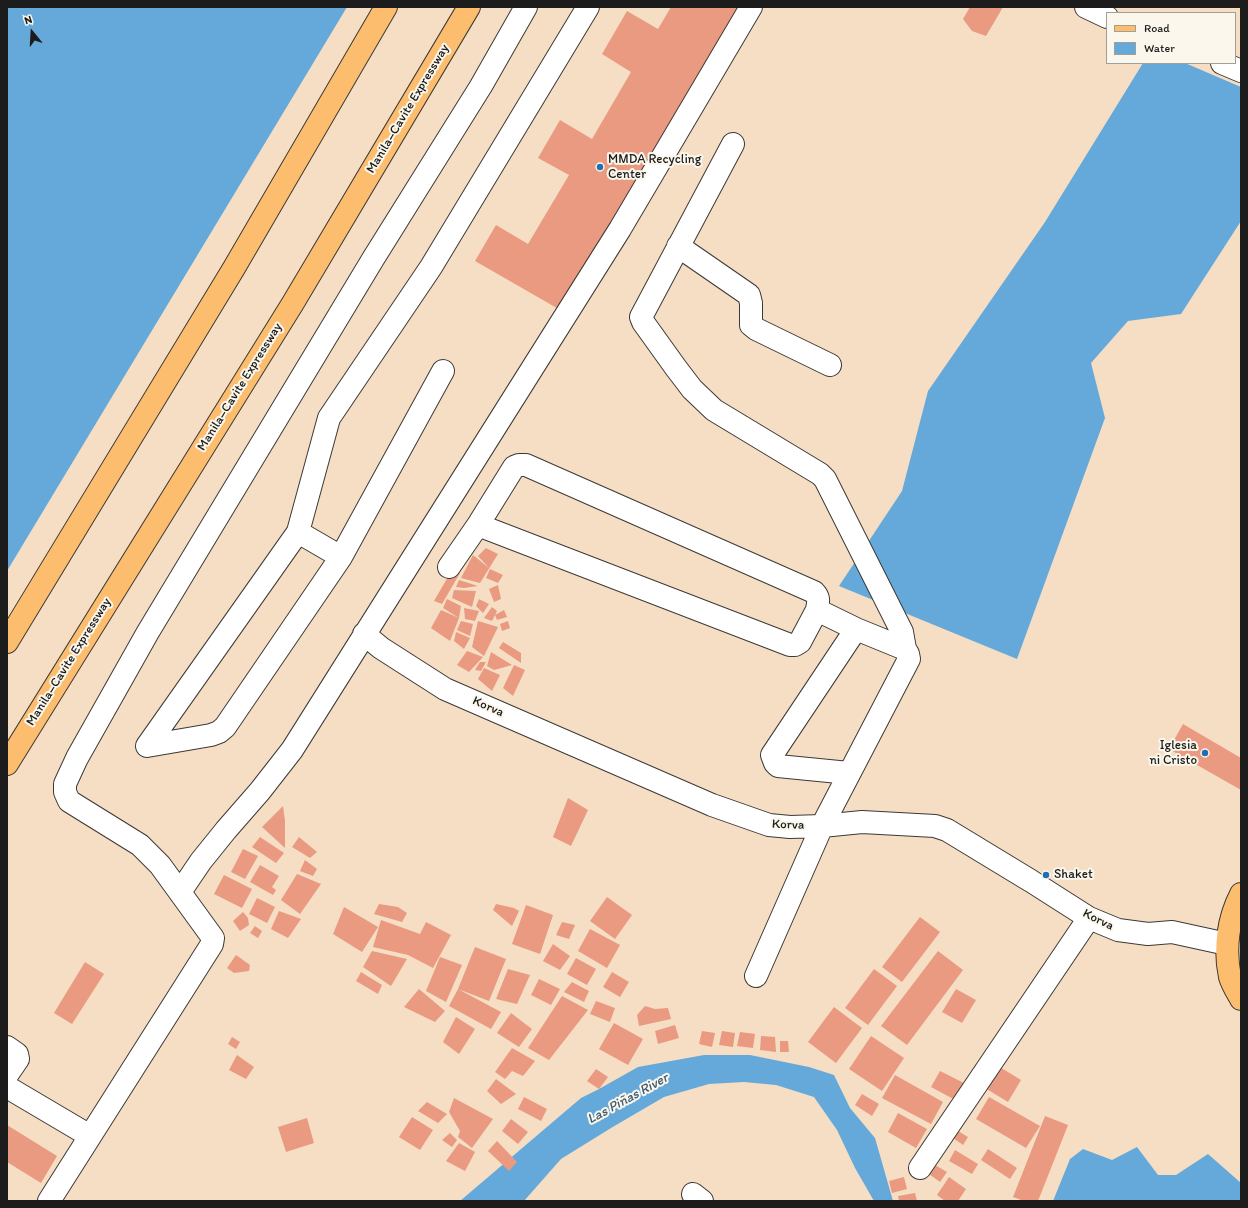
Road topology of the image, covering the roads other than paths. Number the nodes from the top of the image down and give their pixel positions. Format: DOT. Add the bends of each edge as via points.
graph roads {
  1 [pos="386,7"];
  2 [pos="469,7"];
  3 [pos="526,7"];
  4 [pos="588,7"];
  5 [pos="751,7"];
  6 [pos="1086,7"];
  7 [pos="1106,17"];
  8 [pos="1224,64"];
  9 [pos="1241,71"];
  10 [pos="733,144"];
  11 [pos="678,246"];
  12 [pos="830,365"];
  13 [pos="442,371"];
  14 [pos="478,525"];
  15 [pos="298,532"];
  16 [pos="341,557"];
  17 [pos="449,567"];
  18 [pos="817,610"];
  19 [pos="856,629"];
  20 [pos="364,634"];
  21 [pos="7,642"];
  22 [pos="904,649"];
  23 [pos="7,764"];
  24 [pos="849,773"];
  25 [pos="822,826"];
  26 [pos="180,892"];
  27 [pos="1241,894"];
  28 [pos="1089,918"];
  29 [pos="1227,944"];
  30 [pos="756,976"];
  31 [pos="1241,999"];
  32 [pos="7,1047"];
  33 [pos="7,1075"];
  34 [pos="7,1087"];
  35 [pos="90,1136"];
  36 [pos="920,1168"];
  37 [pos="49,1201"];
  1 -- 21 [label="main road" via="234,268"];
  2 -- 23 [label="main road, Manila–Cavite Expressway" via="293,303"];
  3 -- 26 [label="street" via="481,86 373,259 148,632 65,784 69,801 140,845 160,865"];
  4 -- 15 [label="street" via="431,267 329,418"];
  5 -- 20 [label="street" via="620,229"];
  6 -- 7 [label="street"];
  8 -- 9 [label="street"];
  10 -- 11 [label="street"];
  11 -- 12 [label="street" via="749,295 752,302 752,325 756,329"];
  11 -- 22 [label="street" via="641,316 643,322 692,389 714,410 825,479 902,632"];
  13 -- 16 [label="street"];
  14 -- 17 [label="street"];
  14 -- 18 [label="street" via="790,645 800,642"];
  14 -- 18 [label="street" via="514,468 526,465 814,592 819,599"];
  15 -- 16 [label="street"];
  15 -- 16 [label="street" via="148,746 211,735 225,727"];
  18 -- 19 [label="street"];
  19 -- 22 [label="street"];
  19 -- 24 [label="street" via="772,755 778,766"];
  20 -- 25 [label="street, Korva" via="381,648 445,689 712,805 769,825"];
  20 -- 26 [label="street" via="292,750 201,861"];
  22 -- 24 [label="street" via="909,659"];
  24 -- 25 [label="street"];
  25 -- 28 [label="street, Korva" via="862,822 935,826 947,830"];
  25 -- 30 [label="street"];
  26 -- 35 [label="street" via="210,932 212,944"];
  27 -- 29 [label="main road" via="1234,909"];
  28 -- 29 [label="street, Korva" via="1118,930 1148,934 1172,932"];
  28 -- 36 [label="street"];
  29 -- 31 [label="main road" via="1230,978"];
  32 -- 33 [label="street" via="17,1054 18,1059"];
  34 -- 35 [label="street"];
  35 -- 37 [label="street"];
}
